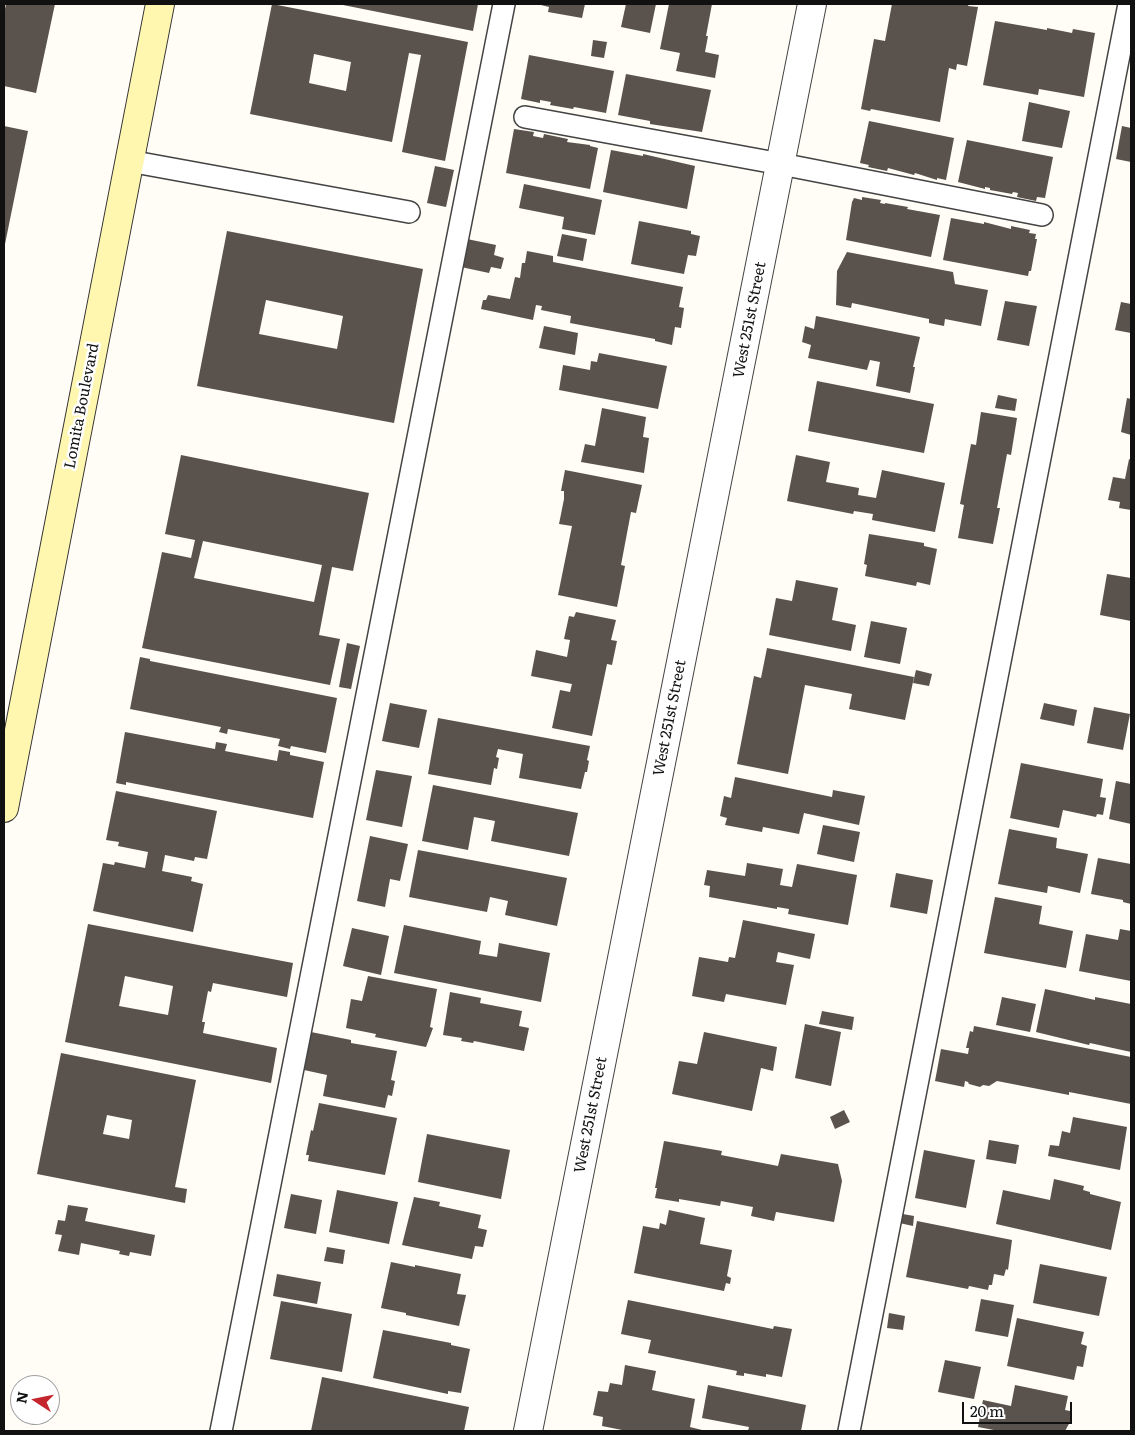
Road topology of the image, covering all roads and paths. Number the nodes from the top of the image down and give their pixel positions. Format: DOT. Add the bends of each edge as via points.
graph roads {
  1 [pos="160,4"];
  2 [pos="504,4"];
  3 [pos="812,4"];
  4 [pos="1129,4"];
  5 [pos="525,116"];
  6 [pos="130,161"];
  7 [pos="781,164"];
  8 [pos="409,212"];
  9 [pos="1042,215"];
  10 [pos="4,808"];
  11 [pos="221,1431"];
  12 [pos="528,1431"];
  13 [pos="849,1431"];
  1 -- 6 [label="main road, Lomita Boulevard"];
  2 -- 11 [label="lane"];
  3 -- 7 [label="street, West 251st Street"];
  4 -- 13 [label="lane"];
  5 -- 7 [label="lane"];
  6 -- 8 [label="lane"];
  6 -- 10 [label="main road, Lomita Boulevard"];
  7 -- 9 [label="lane"];
  7 -- 12 [label="street, West 251st Street"];
}
